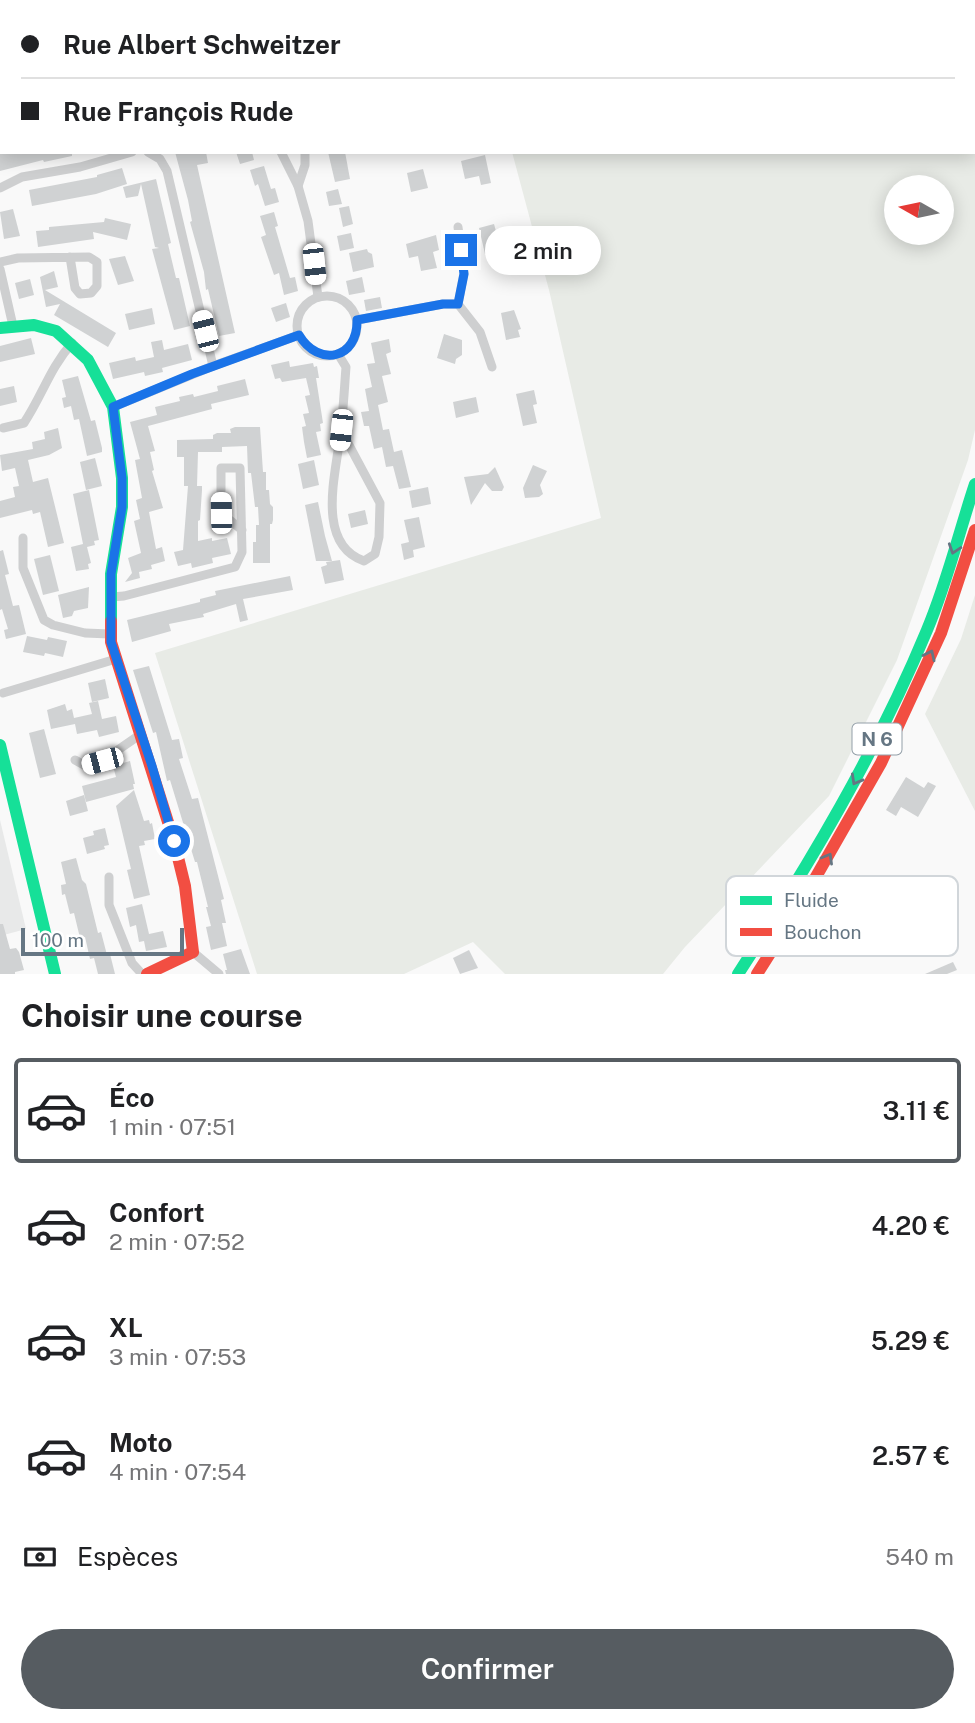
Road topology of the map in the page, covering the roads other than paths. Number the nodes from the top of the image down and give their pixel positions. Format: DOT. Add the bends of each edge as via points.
graph roads {
  1 [pos="125,154"];
  2 [pos="151,154"];
  3 [pos="282,154"];
  4 [pos="305,154"];
  5 [pos="298,186"];
  6 [pos="0,188"];
  7 [pos="458,227"];
  8 [pos="70,257"];
  9 [pos="0,261"];
  10 [pos="0,269"];
  11 [pos="318,297"];
  12 [pos="458,304"];
  13 [pos="357,320"];
  14 [pos="6,327"];
  15 [pos="299,335"];
  16 [pos="72,343"];
  17 [pos="338,354"];
  18 [pos="214,366"];
  19 [pos="492,367"];
  20 [pos="113,407"];
  21 [pos="3,428"];
  22 [pos="341,430"];
  23 [pos="975,484"];
  24 [pos="242,530"];
  25 [pos="975,530"];
  26 [pos="23,538"];
  27 [pos="111,597"];
  28 [pos="110,634"];
  29 [pos="116,659"];
  30 [pos="3,693"];
  31 [pos="141,734"];
  32 [pos="0,745"];
  33 [pos="75,760"];
  34 [pos="800,876"];
  35 [pos="818,876"];
  36 [pos="109,877"];
  37 [pos="193,952"];
  38 [pos="750,956"];
  39 [pos="768,956"];
  40 [pos="55,974"];
  41 [pos="145,974"];
  42 [pos="219,974"];
  43 [pos="738,974"];
  44 [pos="757,974"];
  1 -- 6 [label="street" via="22,177"];
  2 -- 18 [label="street" via="167,171"];
  3 -- 5 [label="street"];
  4 -- 5 [label="street"];
  5 -- 11 [label="street" via="308,221"];
  7 -- 12 [label="street" via="464,274"];
  8 -- 8 [label="street" via="97,262 97,286 91,293 80,294 75,288"];
  8 -- 9 [label="street"];
  10 -- 14 [label="street"];
  11 -- 13 [label="street" via="346,302"];
  11 -- 15 [label="street" via="301,310"];
  12 -- 13 [label="street"];
  12 -- 19 [label="street" via="480,332"];
  13 -- 17 [label="street" via="354,338"];
  14 -- 16 [label="main road" via="55,331"];
  15 -- 17 [label="street" via="317,354"];
  15 -- 18 [label="street"];
  16 -- 20 [label="main road" via="88,360"];
  16 -- 21 [label="street" via="55,363 24,423"];
  17 -- 22 [label="street" via="346,367"];
  18 -- 20 [label="street"];
  20 -- 27 [label="main road" via="122,507"];
  22 -- 22 [label="street" via="331,502 341,545 364,561 375,554 380,503"];
  23 -- 34 [label="main road, N 6, one-way" via="928,629 870,754"];
  24 -- 24 [label="street" via="240,468 220,468 221,513"];
  24 -- 27 [label="street" via="242,552 234,567"];
  35 -- 25 [label="main road, N 6, one-way" via="881,763 941,633"];
  26 -- 28 [label="street" via="23,568 44,620"];
  27 -- 28 [label="main road"];
  28 -- 29 [label="main road"];
  29 -- 30 [label="street"];
  29 -- 31 [label="main road"];
  31 -- 33 [label="street" via="102,761 84,765"];
  31 -- 37 [label="main road" via="182,875"];
  32 -- 40 [label="main road"];
  36 -- 41 [label="street" via="109,905 132,963"];
  37 -- 41 [label="main road"];
  37 -- 42 [label="street"];
  38 -- 43 [label="main road, N 6, one-way"];
  44 -- 39 [label="main road, N 6, one-way"];
}
